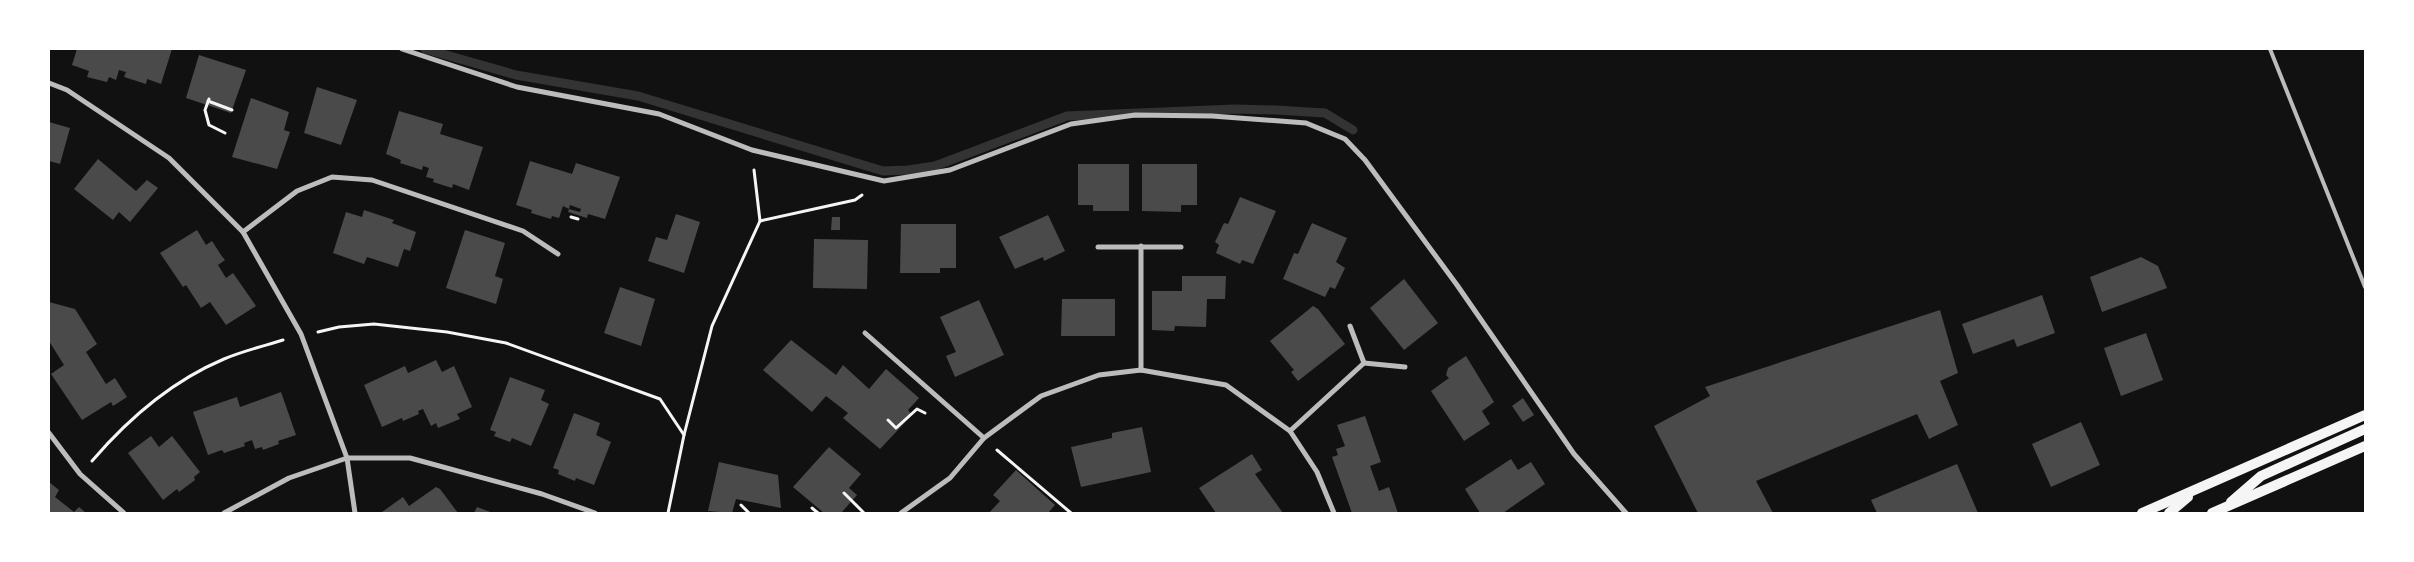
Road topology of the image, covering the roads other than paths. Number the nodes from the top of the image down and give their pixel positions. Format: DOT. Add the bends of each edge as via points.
graph roads {
  1 [pos="402,49"];
  2 [pos="2270,49"];
  3 [pos="49,82"];
  4 [pos="243,232"];
  5 [pos="1141,246"];
  6 [pos="1181,247"];
  7 [pos="1098,248"];
  8 [pos="558,254"];
  9 [pos="2365,288"];
  10 [pos="1350,326"];
  11 [pos="865,332"];
  12 [pos="1364,362"];
  13 [pos="1406,367"];
  14 [pos="1141,370"];
  15 [pos="2365,415"];
  16 [pos="2365,429"];
  17 [pos="1290,431"];
  18 [pos="49,433"];
  19 [pos="984,438"];
  20 [pos="2365,446"];
  21 [pos="347,458"];
  22 [pos="2196,489"];
  23 [pos="2225,508"];
  24 [pos="124,513"];
  25 [pos="224,513"];
  26 [pos="355,513"];
  27 [pos="595,513"];
  28 [pos="901,513"];
  29 [pos="1334,513"];
  30 [pos="1626,513"];
  31 [pos="2142,513"];
  32 [pos="2169,513"];
  33 [pos="2212,513"];
  1 -- 30 [label="street" via="517,87 659,114 752,150 884,181 950,170 1071,124 1135,115 1212,116 1306,123 1345,139 1365,160 1574,454"];
  2 -- 9 [label="lane"];
  3 -- 4 [label="street" via="168,158"];
  4 -- 8 [label="street" via="297,191 332,176 372,180 523,231"];
  4 -- 21 [label="street" via="300,334"];
  5 -- 6 [label="street"];
  5 -- 7 [label="street"];
  5 -- 14 [label="street"];
  10 -- 12 [label="street"];
  11 -- 19 [label="street"];
  12 -- 13 [label="street"];
  12 -- 17 [label="street"];
  14 -- 17 [label="street" via="1226,385"];
  14 -- 19 [label="street" via="1098,375 1041,396"];
  15 -- 22 [label="main road"];
  16 -- 23 [label="main road" via="2260,476"];
  17 -- 29 [label="street" via="1317,472"];
  18 -- 24 [label="street" via="80,474"];
  19 -- 28 [label="street" via="950,478"];
  20 -- 23 [label="main road"];
  21 -- 25 [label="street" via="289,478"];
  21 -- 26 [label="street"];
  21 -- 27 [label="street" via="410,458 542,494"];
  22 -- 31 [label="main road"];
  22 -- 32 [label="main road"];
  23 -- 33 [label="main road"];
}
